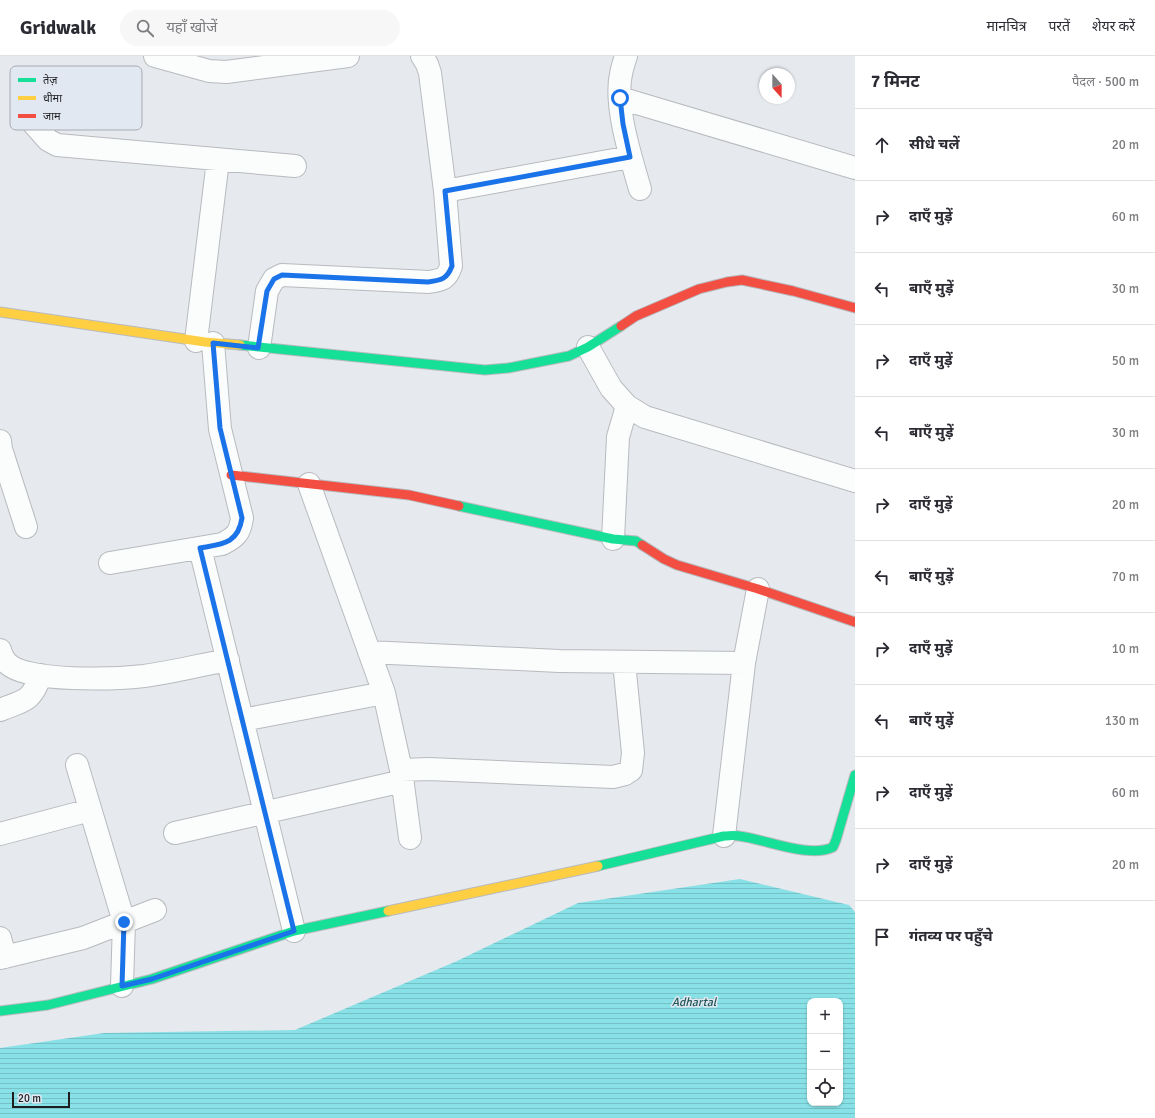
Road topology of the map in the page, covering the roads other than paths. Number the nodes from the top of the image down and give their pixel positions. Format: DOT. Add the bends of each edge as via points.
graph roads {
  1 [pos="155,56"];
  2 [pos="348,56"];
  3 [pos="422,56"];
  4 [pos="626,56"];
  5 [pos="620,98"];
  6 [pos="39,130"];
  7 [pos="630,157"];
  8 [pos="218,160"];
  9 [pos="295,166"];
  10 [pos="855,168"];
  11 [pos="640,189"];
  12 [pos="445,191"];
  13 [pos="855,308"];
  14 [pos="0,312"];
  15 [pos="205,342"];
  16 [pos="588,347"];
  17 [pos="258,348"];
  18 [pos="627,406"];
  19 [pos="0,441"];
  20 [pos="232,475"];
  21 [pos="855,481"];
  22 [pos="310,484"];
  23 [pos="26,527"];
  24 [pos="614,540"];
  25 [pos="200,548"];
  26 [pos="110,563"];
  27 [pos="758,589"];
  28 [pos="855,622"];
  29 [pos="0,650"];
  30 [pos="369,652"];
  31 [pos="228,660"];
  32 [pos="624,662"];
  33 [pos="744,663"];
  34 [pos="41,675"];
  35 [pos="384,693"];
  36 [pos="0,710"];
  37 [pos="242,720"];
  38 [pos="77,765"];
  39 [pos="402,775"];
  40 [pos="855,775"];
  41 [pos="90,810"];
  42 [pos="265,812"];
  43 [pos="848,824"];
  44 [pos="175,833"];
  45 [pos="0,834"];
  46 [pos="724,836"];
  47 [pos="410,838"];
  48 [pos="155,910"];
  49 [pos="124,922"];
  50 [pos="294,931"];
  51 [pos="2,951"];
  52 [pos="122,986"];
  53 [pos="0,1011"];
  1 -- 2 [label="street" via="209,71 226,72"];
  3 -- 12 [label="street" via="430,73"];
  4 -- 5 [label="street" via="620,75"];
  5 -- 7 [label="street"];
  5 -- 10 [label="street"];
  6 -- 8 [label="street" via="48,140 58,145"];
  7 -- 11 [label="street"];
  7 -- 12 [label="street"];
  8 -- 9 [label="street"];
  8 -- 15 [label="street"];
  12 -- 17 [label="street" via="452,266 448,275 441,280 428,282 282,275 274,279 267,291"];
  13 -- 16 [label="street" via="742,280 727,282 699,289 636,316"];
  14 -- 15 [label="street"];
  15 -- 17 [label="street"];
  15 -- 20 [label="street" via="220,428"];
  16 -- 17 [label="street" via="569,356 485,370"];
  16 -- 18 [label="street" via="611,388"];
  18 -- 21 [label="street" via="645,417"];
  18 -- 24 [label="street" via="618,437"];
  19 -- 23 [label="street"];
  20 -- 22 [label="street"];
  20 -- 25 [label="street" via="242,518 240,529 236,536 222,544"];
  22 -- 24 [label="street" via="409,495"];
  22 -- 30 [label="street"];
  24 -- 27 [label="street" via="636,541 677,565"];
  25 -- 26 [label="street"];
  25 -- 31 [label="street"];
  27 -- 28 [label="street"];
  27 -- 33 [label="street"];
  29 -- 34 [label="street" via="7,664 18,670"];
  30 -- 32 [label="street"];
  30 -- 35 [label="street"];
  31 -- 34 [label="street" via="144,676 99,679"];
  31 -- 37 [label="street"];
  32 -- 33 [label="street"];
  32 -- 39 [label="street" via="634,753 631,770 625,774 613,777 429,769"];
  33 -- 46 [label="street"];
  34 -- 36 [label="street" via="36,689 28,698"];
  35 -- 37 [label="street"];
  35 -- 39 [label="street"];
  37 -- 42 [label="street"];
  38 -- 41 [label="street"];
  39 -- 42 [label="street"];
  39 -- 47 [label="street"];
  40 -- 43 [label="street"];
  41 -- 45 [label="street"];
  41 -- 49 [label="street"];
  42 -- 44 [label="street"];
  42 -- 50 [label="street"];
  43 -- 46 [label="street" via="833,847 819,851 739,836"];
  46 -- 50 [label="street" via="582,870"];
  48 -- 49 [label="street"];
  49 -- 51 [label="street" via="83,938"];
  49 -- 52 [label="street"];
  50 -- 52 [label="street" via="152,979"];
  52 -- 53 [label="street" via="48,1005"];
}
